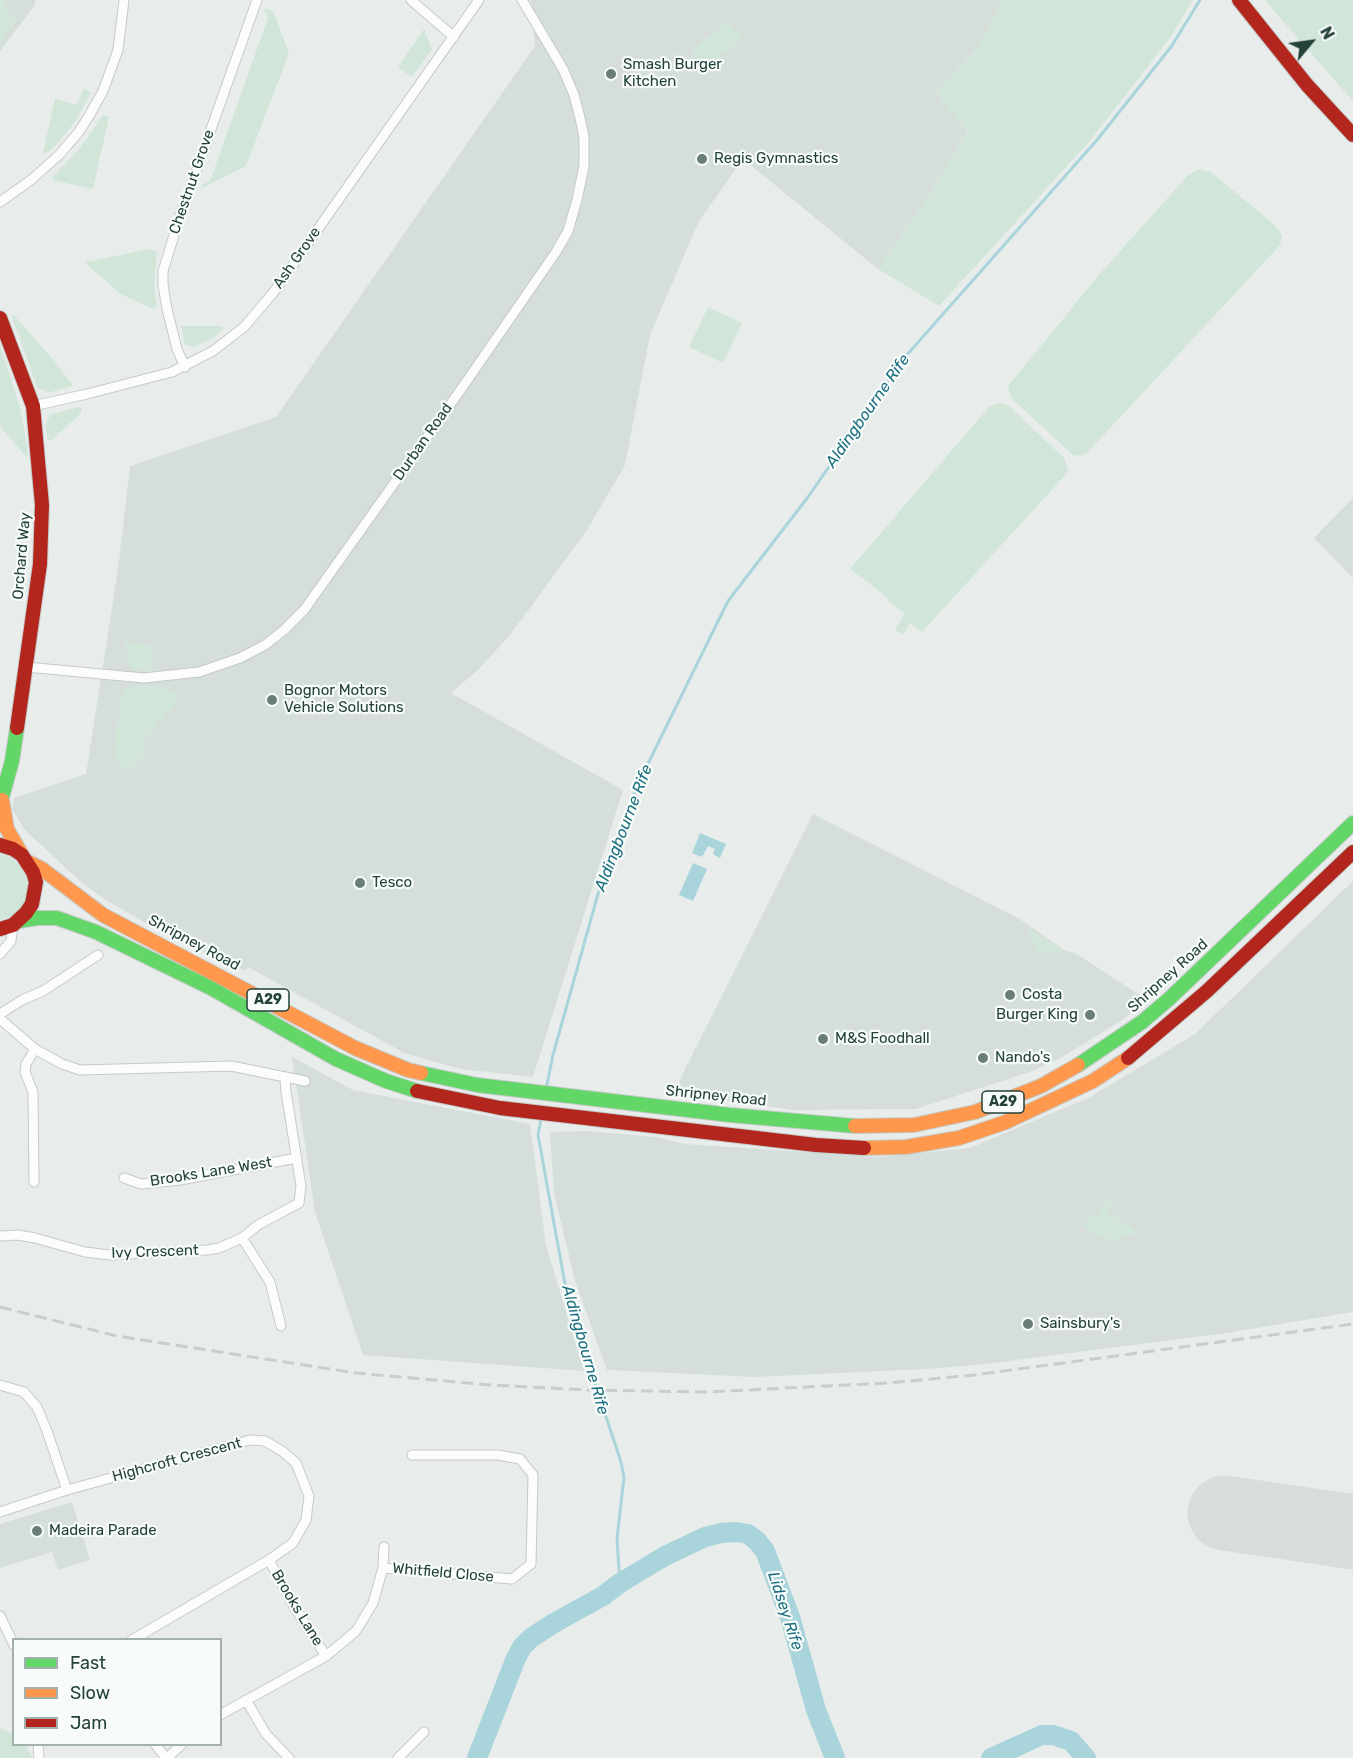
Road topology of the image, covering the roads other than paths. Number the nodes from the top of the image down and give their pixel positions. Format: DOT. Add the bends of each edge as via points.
graph roads {
  1 [pos="124,0"];
  2 [pos="257,0"];
  3 [pos="411,0"];
  4 [pos="479,0"];
  5 [pos="522,0"];
  6 [pos="1239,0"];
  7 [pos="454,37"];
  8 [pos="1353,135"];
  9 [pos="0,202"];
  10 [pos="0,318"];
  11 [pos="185,367"];
  12 [pos="33,406"];
  13 [pos="26,667"];
  14 [pos="1,802"];
  15 [pos="1353,823"];
  16 [pos="0,845"];
  17 [pos="1353,852"];
  18 [pos="25,859"];
  19 [pos="10,925"];
  20 [pos="0,954"];
  21 [pos="98,955"];
  22 [pos="0,1014"];
  23 [pos="0,1019"];
  24 [pos="35,1049"];
  25 [pos="285,1078"];
  26 [pos="305,1081"];
  27 [pos="297,1158"];
  28 [pos="124,1178"];
  29 [pos="34,1182"];
  30 [pos="0,1236"];
  31 [pos="242,1238"];
  32 [pos="281,1326"];
  33 [pos="0,1385"];
  34 [pos="412,1455"];
  35 [pos="67,1490"];
  36 [pos="0,1512"];
  37 [pos="384,1547"];
  38 [pos="269,1560"];
  39 [pos="382,1568"];
  40 [pos="0,1616"];
  41 [pos="135,1638"];
  42 [pos="12,1641"];
  43 [pos="326,1656"];
  44 [pos="246,1700"];
  45 [pos="222,1715"];
  46 [pos="424,1732"];
  47 [pos="157,1746"];
  48 [pos="180,1746"];
  49 [pos="166,1758"];
  50 [pos="289,1758"];
  51 [pos="398,1758"];
  1 -- 9 [label="street" via="118,50 103,91 78,134 32,180"];
  2 -- 11 [label="street, Chestnut Grove" via="163,271 167,309"];
  3 -- 7 [label="street"];
  4 -- 7 [label="street, Ash Grove"];
  5 -- 13 [label="street, Durban Road" via="563,69 584,137 584,166 568,231 304,610 265,645 199,672 144,678"];
  6 -- 8 [label="main road"];
  7 -- 11 [label="street, Ash Grove" via="273,293 244,327"];
  10 -- 12 [label="main road, Orchard Way"];
  11 -- 12 [label="street, Ash Grove"];
  12 -- 13 [label="main road, Orchard Way" via="42,523"];
  13 -- 14 [label="main road, Orchard Way" via="12,761"];
  14 -- 18 [label="main road" via="7,829"];
  15 -- 18 [label="main road, Shripney Road / A29" via="1198,973 1102,1051 1032,1090 975,1112 914,1125 882,1127 835,1126 477,1085 408,1070 367,1053 103,915"];
  16 -- 18 [label="main road, Shripney Road"];
  17 -- 19 [label="main road, A29" via="1199,998 1134,1053 1093,1081 1006,1122 960,1138 906,1147 816,1145 524,1111 421,1092 336,1059 211,988 96,932 57,918"];
  18 -- 19 [label="main road" via="33,872 35,893 32,904"];
  19 -- 20 [label="street" via="11,941"];
  21 -- 22 [label="street"];
  23 -- 24 [label="street"];
  24 -- 25 [label="street" via="80,1070 231,1066"];
  24 -- 29 [label="street" via="26,1064 33,1092"];
  25 -- 26 [label="street"];
  25 -- 27 [label="street"];
  27 -- 28 [label="street, Brooks Lane West" via="180,1180 141,1184"];
  27 -- 31 [label="street, Ivy Crescent" via="299,1203"];
  30 -- 31 [label="street, Ivy Crescent" via="18,1235 110,1255 207,1250"];
  31 -- 32 [label="street" via="270,1282"];
  33 -- 35 [label="street" via="24,1392 37,1407"];
  34 -- 39 [label="street, Whitfield Close" via="498,1455 520,1459 533,1475 531,1564 512,1579"];
  35 -- 36 [label="street, Highcroft Crescent"];
  35 -- 38 [label="street, Highcroft Crescent" via="250,1440 264,1442 296,1463 309,1496 301,1532 293,1543"];
  37 -- 39 [label="street, Brooks Lane"];
  38 -- 41 [label="street, Highcroft Crescent"];
  38 -- 43 [label="street, Brooks Lane"];
  39 -- 43 [label="street, Brooks Lane" via="365,1618 356,1631"];
  40 -- 42 [label="street"];
  43 -- 44 [label="street, Brooks Lane"];
  44 -- 45 [label="street, Brooks Lane"];
  44 -- 50 [label="street" via="266,1734"];
  46 -- 51 [label="street"];
  47 -- 49 [label="street"];
  48 -- 49 [label="street"];
}
